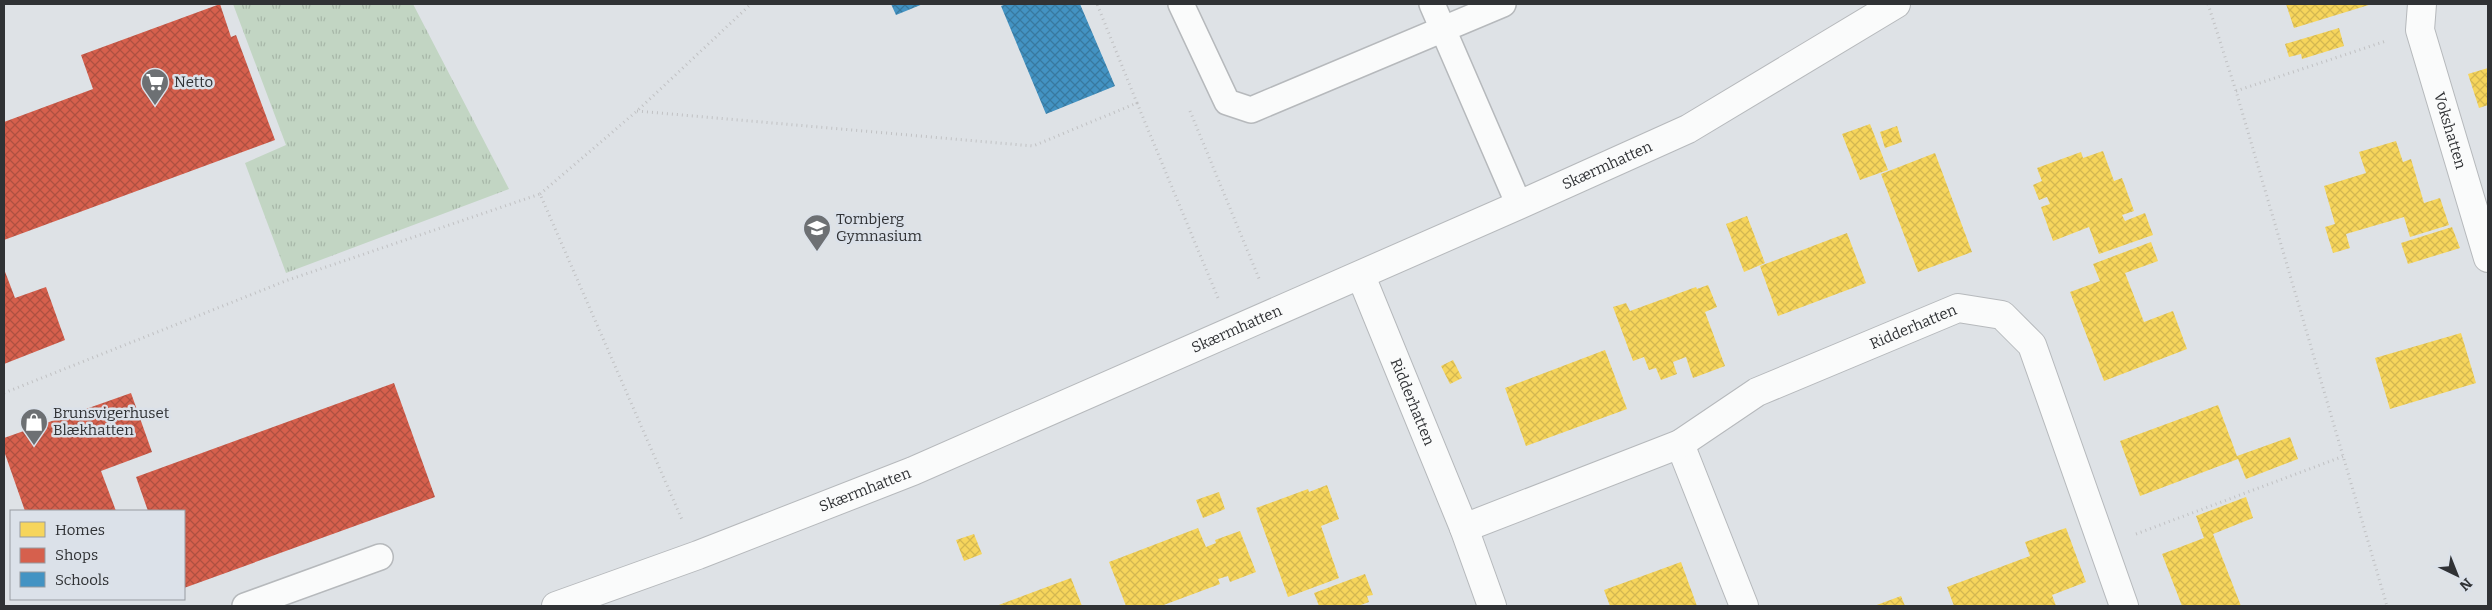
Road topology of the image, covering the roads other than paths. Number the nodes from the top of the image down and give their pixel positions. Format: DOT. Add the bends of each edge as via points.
graph roads {
  1 [pos="1181,4"];
  2 [pos="1432,4"];
  3 [pos="1503,4"];
  4 [pos="1896,4"];
  5 [pos="2421,17"];
  6 [pos="1442,30"];
  7 [pos="1518,205"];
  8 [pos="2488,258"];
  9 [pos="1361,276"];
  10 [pos="1680,444"];
  11 [pos="1464,528"];
  12 [pos="380,557"];
  13 [pos="245,606"];
  14 [pos="556,606"];
  15 [pos="1492,606"];
  16 [pos="1744,606"];
  17 [pos="2124,606"];
  1 -- 6 [label="lane" via="1227,102 1251,110"];
  2 -- 6 [label="lane"];
  3 -- 6 [label="lane"];
  4 -- 7 [label="street, Skærmhatten" via="1688,128"];
  5 -- 8 [label="street, Vokshatten"];
  6 -- 7 [label="lane"];
  7 -- 9 [label="street, Skærmhatten"];
  9 -- 11 [label="street, Ridderhatten"];
  9 -- 14 [label="street, Skærmhatten" via="913,471 698,555"];
  10 -- 11 [label="street, Ridderhatten"];
  10 -- 16 [label="street"];
  10 -- 17 [label="street, Ridderhatten" via="1757,392 1958,308 2002,315 2032,345"];
  11 -- 15 [label="street, Ridderhatten"];
  12 -- 13 [label="lane"];
}
